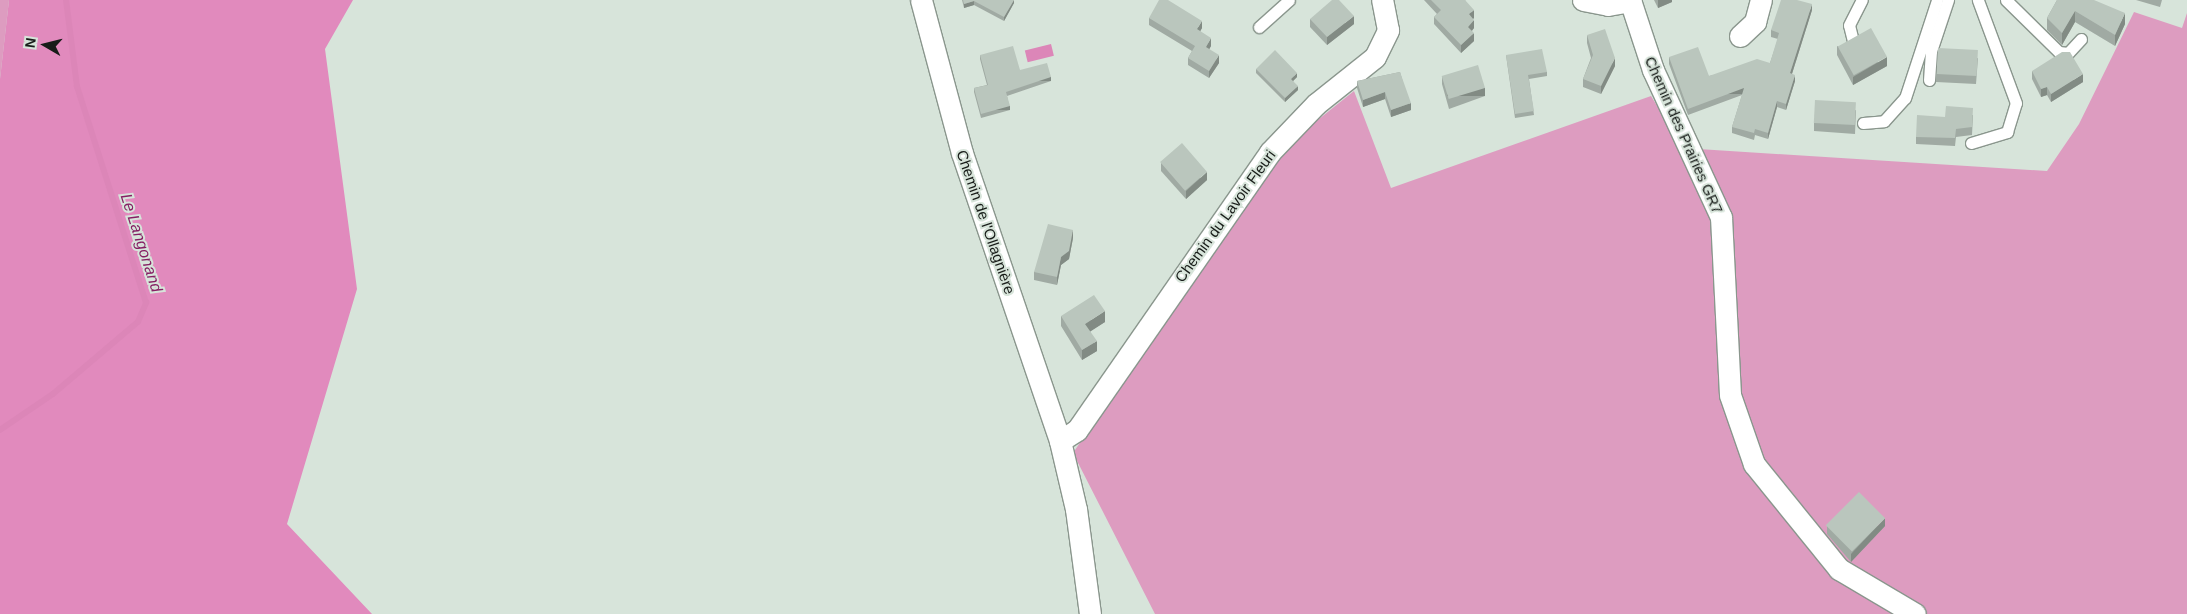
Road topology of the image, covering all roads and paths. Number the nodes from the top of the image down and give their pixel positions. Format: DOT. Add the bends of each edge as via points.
graph roads {
  1 [pos="921,0"];
  2 [pos="1289,0"];
  3 [pos="1382,0"];
  4 [pos="1583,0"];
  5 [pos="1761,0"];
  6 [pos="1862,0"];
  7 [pos="1937,0"];
  8 [pos="1948,0"];
  9 [pos="1978,0"];
  10 [pos="2006,0"];
  11 [pos="1631,1"];
  12 [pos="1259,27"];
  13 [pos="1740,36"];
  14 [pos="2081,39"];
  15 [pos="1852,41"];
  16 [pos="1929,80"];
  17 [pos="1863,123"];
  18 [pos="1971,143"];
  19 [pos="1060,441"];
  20 [pos="1090,614"];
  21 [pos="1916,614"];
  1 -- 19 [label="street, Chemin de l'Ollagnière" via="962,152"];
  2 -- 12 [label="lane"];
  3 -- 19 [label="street, Chemin du Lavoir Fleuri" via="1388,30 1380,49 1304,115 1270,152 1077,430"];
  4 -- 11 [label="street" via="1608,5"];
  5 -- 13 [label="street" via="1754,22"];
  6 -- 15 [label="lane" via="1849,25"];
  7 -- 17 [label="lane" via="1905,98 1884,121"];
  8 -- 16 [label="lane" via="1931,51"];
  9 -- 18 [label="lane" via="2016,103 2007,132"];
  10 -- 14 [label="lane" via="2064,55"];
  11 -- 21 [label="street, Chemin des Prairies GR7" via="1653,70 1721,217 1730,396 1750,456 1782,503 1838,570"];
  19 -- 20 [label="street, Chemin de l'Ollagnière" via="1076,509"];
}
